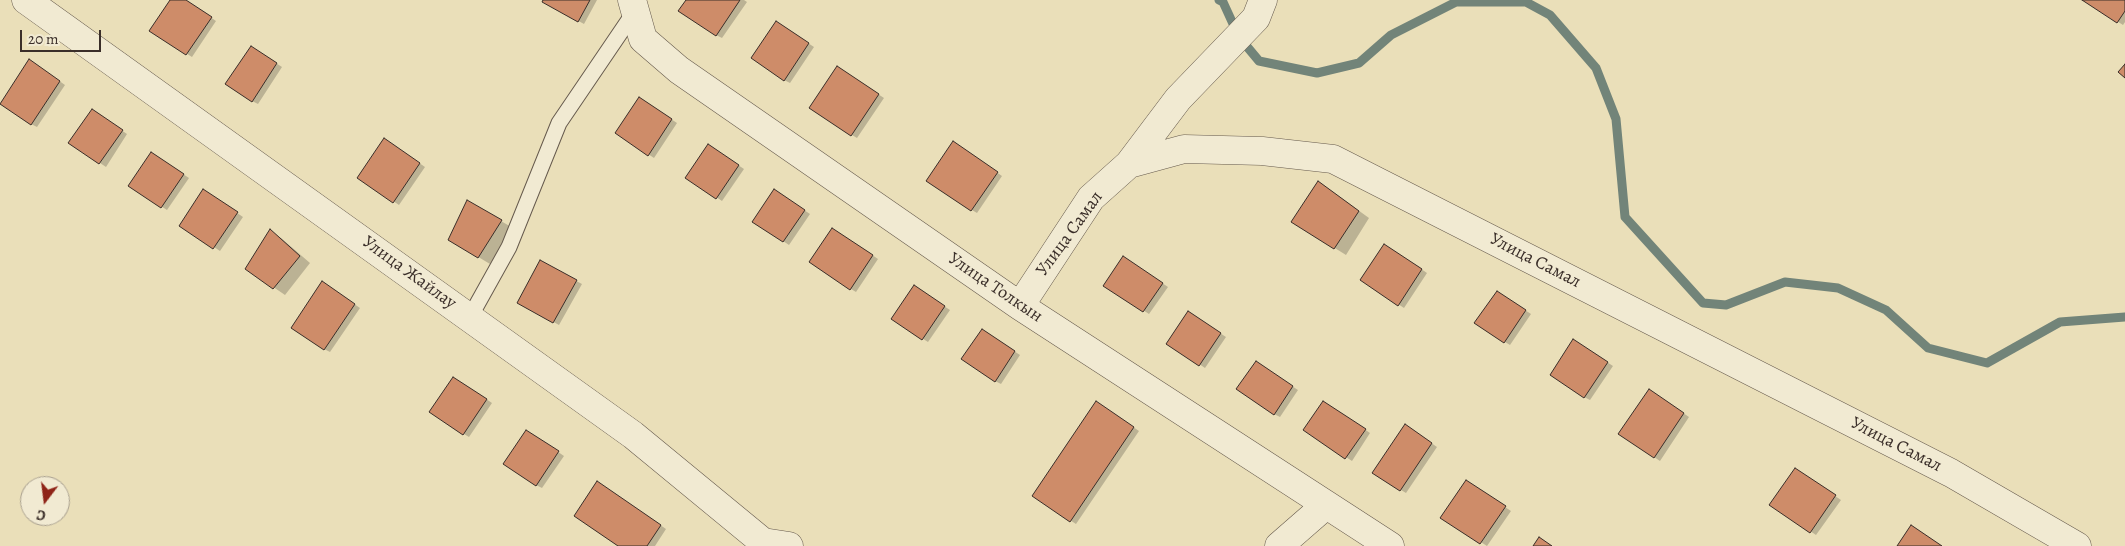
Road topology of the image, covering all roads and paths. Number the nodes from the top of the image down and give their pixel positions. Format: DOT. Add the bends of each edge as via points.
graph roads {
  1 [pos="26,0"];
  2 [pos="1263,0"];
  3 [pos="634,5"];
  4 [pos="1129,164"];
  5 [pos="1020,306"];
  6 [pos="470,317"];
  7 [pos="1326,505"];
  8 [pos="765,545"];
  9 [pos="1279,546"];
  10 [pos="1390,546"];
  11 [pos="2077,546"];
  1 -- 6 [label="street, Улица Жайлау"];
  2 -- 4 [label="street" via="1256,18 1178,99"];
  3 -- 5 [label="street, Улица Толкын" via="643,39 678,70"];
  3 -- 6 [label="lane" via="559,123 509,247"];
  4 -- 5 [label="street, Улица Самал" via="1091,198"];
  4 -- 11 [label="street, Улица Самал" via="1184,150 1262,151 1333,159 1951,473"];
  5 -- 7 [label="street, Улица Толкын"];
  6 -- 8 [label="street, Улица Жайлау" via="633,435"];
  7 -- 9 [label="street"];
  7 -- 10 [label="street, Улица Толкын"];
}
